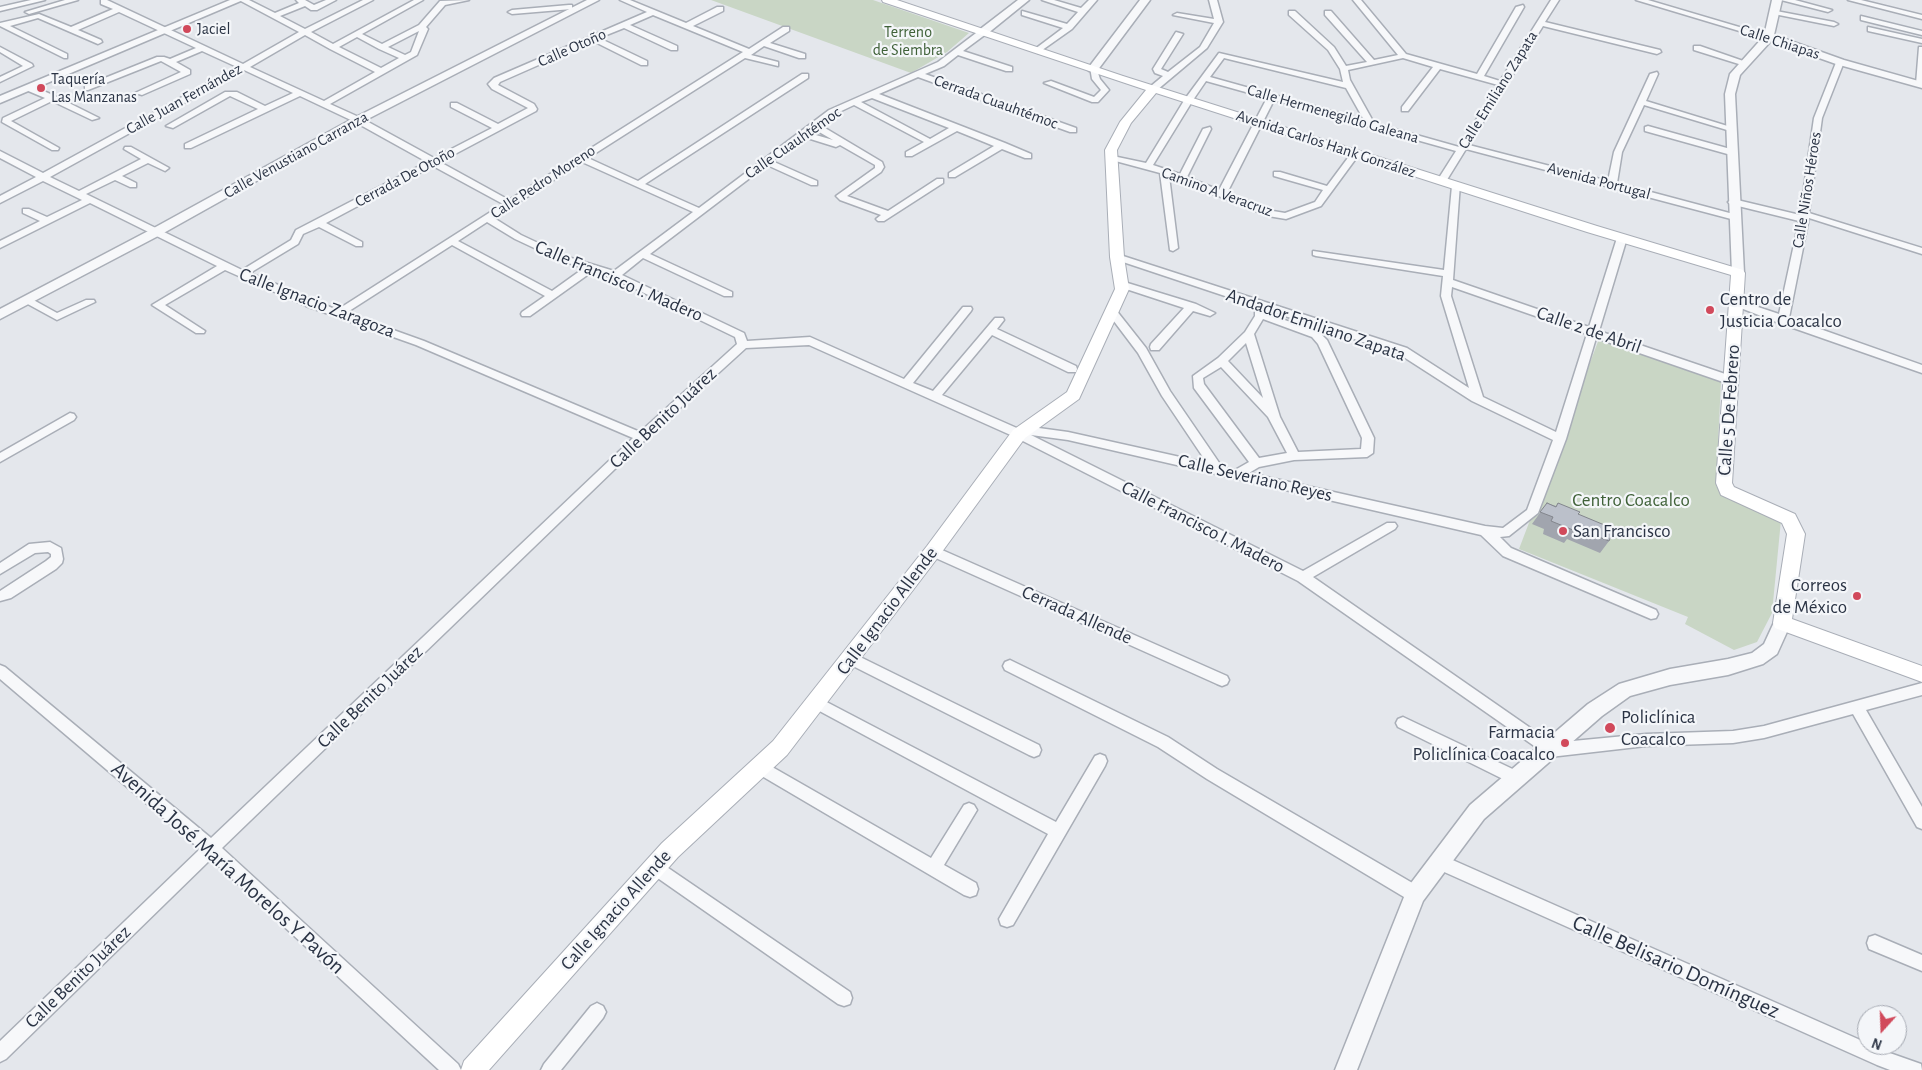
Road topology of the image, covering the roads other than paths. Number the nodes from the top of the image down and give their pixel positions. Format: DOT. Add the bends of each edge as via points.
graph roads {
  1 [pos="40,0"];
  2 [pos="74,0"];
  3 [pos="238,0"];
  4 [pos="243,0"];
  5 [pos="332,0"];
  6 [pos="369,0"];
  7 [pos="419,0"];
  8 [pos="464,0"];
  9 [pos="551,0"];
  10 [pos="594,0"];
  11 [pos="624,0"];
  12 [pos="887,0"];
  13 [pos="1024,0"];
  14 [pos="1046,0"];
  15 [pos="1093,0"];
  16 [pos="1145,0"];
  17 [pos="1213,0"];
  18 [pos="1357,0"];
  19 [pos="1555,0"];
  20 [pos="1640,0"];
  21 [pos="1777,0"];
  22 [pos="1785,0"];
  23 [pos="1852,0"];
  24 [pos="104,2"];
  25 [pos="302,2"];
  26 [pos="1665,3"];
  27 [pos="1520,8"];
  28 [pos="0,9"];
  29 [pos="119,9"];
  30 [pos="571,9"];
  31 [pos="720,9"];
  32 [pos="1828,10"];
  33 [pos="1082,11"];
  34 [pos="512,12"];
  35 [pos="653,12"];
  36 [pos="1328,12"];
  37 [pos="1774,12"];
  38 [pos="1025,13"];
  39 [pos="1292,13"];
  40 [pos="1177,15"];
  41 [pos="275,16"];
  42 [pos="1922,17"];
  43 [pos="1864,18"];
  44 [pos="2,22"];
  45 [pos="1219,22"];
  46 [pos="1540,23"];
  47 [pos="1834,24"];
  48 [pos="624,25"];
  49 [pos="687,26"];
  50 [pos="422,27"];
  51 [pos="1069,27"];
  52 [pos="786,29"];
  53 [pos="1871,29"];
  54 [pos="72,30"];
  55 [pos="163,31"];
  56 [pos="983,32"];
  57 [pos="303,33"];
  58 [pos="1922,33"];
  59 [pos="356,34"];
  60 [pos="1179,34"];
  61 [pos="1769,36"];
  62 [pos="593,38"];
  63 [pos="1922,41"];
  64 [pos="98,42"];
  65 [pos="763,43"];
  66 [pos="382,46"];
  67 [pos="333,47"];
  68 [pos="202,48"];
  69 [pos="674,48"];
  70 [pos="1697,48"];
  71 [pos="0,49"];
  72 [pos="1922,49"];
  73 [pos="1038,51"];
  74 [pos="958,52"];
  75 [pos="1657,52"];
  76 [pos="747,54"];
  77 [pos="64,56"];
  78 [pos="802,56"];
  79 [pos="1402,56"];
  80 [pos="405,58"];
  81 [pos="170,62"];
  82 [pos="1840,62"];
  83 [pos="644,63"];
  84 [pos="1372,63"];
  85 [pos="1745,63"];
  86 [pos="775,64"];
  87 [pos="244,66"];
  88 [pos="1438,66"];
  89 [pos="1009,69"];
  90 [pos="1093,69"];
  91 [pos="1344,69"];
  92 [pos="380,71"];
  93 [pos="918,74"];
  94 [pos="1654,74"];
  95 [pos="805,76"];
  96 [pos="1170,76"];
  97 [pos="1479,77"];
  98 [pos="1204,78"];
  99 [pos="0,80"];
  100 [pos="1048,83"];
  101 [pos="492,84"];
  102 [pos="1502,84"];
  103 [pos="1921,84"];
  104 [pos="1349,86"];
  105 [pos="29,88"];
  106 [pos="88,88"];
  107 [pos="1154,88"];
  108 [pos="300,92"];
  109 [pos="139,93"];
  110 [pos="870,94"];
  111 [pos="1272,97"];
  112 [pos="52,98"];
  113 [pos="0,99"];
  114 [pos="1189,100"];
  115 [pos="854,102"];
  116 [pos="1642,102"];
  117 [pos="324,104"];
  118 [pos="454,105"];
  119 [pos="264,109"];
  120 [pos="1405,109"];
  121 [pos="910,110"];
  122 [pos="95,118"];
  123 [pos="358,120"];
  124 [pos="891,121"];
  125 [pos="1258,122"];
  126 [pos="1371,125"];
  127 [pos="170,126"];
  128 [pos="813,126"];
  129 [pos="498,128"];
  130 [pos="956,128"];
  131 [pos="1730,128"];
  132 [pos="1207,129"];
  133 [pos="1648,129"];
  134 [pos="1073,130"];
  135 [pos="802,134"];
  136 [pos="930,142"];
  137 [pos="188,146"];
  138 [pos="849,146"];
  139 [pos="1002,146"];
  140 [pos="55,148"];
  141 [pos="1462,148"];
  142 [pos="128,149"];
  143 [pos="1731,152"];
  144 [pos="1356,153"];
  145 [pos="0,154"];
  146 [pos="909,154"];
  147 [pos="1028,156"];
  148 [pos="1112,157"];
  149 [pos="581,158"];
  150 [pos="148,159"];
  151 [pos="765,161"];
  152 [pos="433,162"];
  153 [pos="1148,167"];
  154 [pos="165,168"];
  155 [pos="1164,171"];
  156 [pos="1276,174"];
  157 [pos="952,175"];
  158 [pos="114,176"];
  159 [pos="43,177"];
  160 [pos="1182,178"];
  161 [pos="940,181"];
  162 [pos="1442,181"];
  163 [pos="814,183"];
  164 [pos="639,184"];
  165 [pos="132,185"];
  166 [pos="1612,185"];
  167 [pos="1457,186"];
  168 [pos="1329,189"];
  169 [pos="78,194"];
  170 [pos="1222,194"];
  171 [pos="0,200"];
  172 [pos="89,200"];
  173 [pos="1733,202"];
  174 [pos="508,204"];
  175 [pos="26,211"];
  176 [pos="698,211"];
  177 [pos="888,214"];
  178 [pos="1804,216"];
  179 [pos="1734,217"];
  180 [pos="487,218"];
  181 [pos="879,220"];
  182 [pos="47,221"];
  183 [pos="320,223"];
  184 [pos="156,232"];
  185 [pos="1622,238"];
  186 [pos="451,241"];
  187 [pos="358,244"];
  188 [pos="0,246"];
  189 [pos="1172,248"];
  190 [pos="1922,251"];
  191 [pos="1316,253"];
  192 [pos="642,254"];
  193 [pos="1117,257"];
  194 [pos="225,266"];
  195 [pos="592,267"];
  196 [pos="1738,273"];
  197 [pos="242,274"];
  198 [pos="614,275"];
  199 [pos="1448,278"];
  200 [pos="1121,284"];
  201 [pos="728,294"];
  202 [pos="553,296"];
  203 [pos="28,300"];
  204 [pos="90,302"];
  205 [pos="1737,303"];
  206 [pos="1236,305"];
  207 [pos="1192,306"];
  208 [pos="967,309"];
  209 [pos="1112,312"];
  210 [pos="1210,313"];
  211 [pos="338,314"];
  212 [pos="526,314"];
  213 [pos="0,315"];
  214 [pos="1260,315"];
  215 [pos="999,320"];
  216 [pos="1783,321"];
  217 [pos="990,330"];
  218 [pos="200,331"];
  219 [pos="1594,332"];
  220 [pos="1249,334"];
  221 [pos="743,345"];
  222 [pos="1154,347"];
  223 [pos="1222,361"];
  224 [pos="1072,369"];
  225 [pos="1922,369"];
  226 [pos="1730,380"];
  227 [pos="907,383"];
  228 [pos="935,396"];
  229 [pos="1478,399"];
  230 [pos="1274,417"];
  231 [pos="70,418"];
  232 [pos="1021,432"];
  233 [pos="641,437"];
  234 [pos="1560,439"];
  235 [pos="1294,456"];
  236 [pos="0,458"];
  237 [pos="1256,463"];
  238 [pos="1218,470"];
  239 [pos="1237,474"];
  240 [pos="1391,526"];
  241 [pos="1485,530"];
  242 [pos="933,551"];
  243 [pos="0,569"];
  244 [pos="1303,578"];
  245 [pos="0,596"];
  246 [pos="1651,614"];
  247 [pos="1782,623"];
  248 [pos="850,658"];
  249 [pos="1010,666"];
  250 [pos="0,671"];
  251 [pos="1922,674"];
  252 [pos="1222,680"];
  253 [pos="1922,689"];
  254 [pos="817,703"];
  255 [pos="1857,707"];
  256 [pos="1403,723"];
  257 [pos="1034,750"];
  258 [pos="1550,750"];
  259 [pos="1100,761"];
  260 [pos="760,767"];
  261 [pos="1516,778"];
  262 [pos="969,810"];
  263 [pos="1922,822"];
  264 [pos="1059,832"];
  265 [pos="212,849"];
  266 [pos="1439,862"];
  267 [pos="655,867"];
  268 [pos="933,868"];
  269 [pos="970,889"];
  270 [pos="1415,894"];
  271 [pos="1007,919"];
  272 [pos="1875,943"];
  273 [pos="1922,963"];
  274 [pos="844,998"];
  275 [pos="597,1012"];
  276 [pos="0,1053"];
  277 [pos="452,1070"];
  278 [pos="473,1070"];
  279 [pos="550,1070"];
  280 [pos="1346,1070"];
  281 [pos="1915,1070"];
  1 -- 28 [label="street"];
  2 -- 44 [label="street"];
  3 -- 55 [label="street"];
  4 -- 41 [label="street"];
  5 -- 25 [label="street" via="314,8"];
  6 -- 57 [label="street, Calle Juan Fernández"];
  7 -- 59 [label="street"];
  8 -- 50 [label="street" via="443,4"];
  9 -- 30 [label="street"];
  10 -- 30 [label="street, Calle Venustiano Carranza"];
  11 -- 35 [label="street"];
  12 -- 56 [label="main road, Avenida Carlos Hank González"];
  13 -- 56 [label="street"];
  14 -- 33 [label="street"];
  15 -- 33 [label="street"];
  16 -- 90 [label="street"];
  17 -- 45 [label="street"];
  18 -- 79 [label="street"];
  19 -- 46 [label="street, Calle Emiliano Zapata"];
  20 -- 26 [label="street, Calle Chiapas"];
  21 -- 37 [label="street"];
  22 -- 32 [label="street"];
  23 -- 42 [label="street"];
  24 -- 29 [label="street"];
  25 -- 41 [label="street"];
  26 -- 61 [label="street, Calle Chiapas"];
  27 -- 97 [label="street"];
  29 -- 54 [label="street"];
  29 -- 55 [label="street"];
  30 -- 34 [label="street"];
  30 -- 123 [label="street, Calle Venustiano Carranza"];
  31 -- 49 [label="street"];
  33 -- 51 [label="street"];
  35 -- 48 [label="street, Calle Otoño"];
  35 -- 49 [label="street"];
  36 -- 84 [label="street"];
  37 -- 47 [label="street"];
  37 -- 61 [label="street"];
  38 -- 51 [label="street"];
  39 -- 91 [label="street" via="1331,49"];
  40 -- 45 [label="street"];
  41 -- 57 [label="street"];
  43 -- 58 [label="street"];
  44 -- 54 [label="street" via="39,16"];
  44 -- 77 [label="street"];
  45 -- 96 [label="street" via="1203,48"];
  46 -- 75 [label="street"];
  46 -- 102 [label="street, Calle Emiliano Zapata"];
  48 -- 62 [label="street, Calle Otoño"];
  48 -- 69 [label="street"];
  49 -- 76 [label="street"];
  50 -- 66 [label="street"];
  50 -- 80 [label="street" via="414,54"];
  51 -- 73 [label="street"];
  52 -- 65 [label="street, Calle Pedro Moreno"];
  53 -- 63 [label="street"];
  54 -- 64 [label="street"];
  55 -- 68 [label="street"];
  55 -- 105 [label="street"];
  56 -- 73 [label="main road, Avenida Carlos Hank González"];
  56 -- 74 [label="street, Calle Cuauhtémoc"];
  57 -- 67 [label="street"];
  57 -- 87 [label="street, Calle Juan Fernández"];
  59 -- 66 [label="street"];
  59 -- 67 [label="street"];
  60 -- 96 [label="street" via="1158,69"];
  61 -- 82 [label="street, Calle Chiapas"];
  61 -- 85 [label="street"];
  62 -- 83 [label="street"];
  62 -- 101 [label="street, Calle Otoño"];
  65 -- 76 [label="street, Calle Pedro Moreno"];
  65 -- 78 [label="street"];
  66 -- 80 [label="street"];
  67 -- 92 [label="street"];
  68 -- 81 [label="street"];
  68 -- 87 [label="street"];
  70 -- 85 [label="street"];
  71 -- 99 [label="street" via="29,66"];
  72 -- 103 [label="street"];
  73 -- 90 [label="main road, Avenida Carlos Hank González"];
  74 -- 89 [label="street"];
  74 -- 93 [label="street, Calle Cuauhtémoc"];
  76 -- 86 [label="street"];
  76 -- 149 [label="street, Calle Pedro Moreno"];
  79 -- 84 [label="street"];
  79 -- 88 [label="street"];
  80 -- 92 [label="street"];
  81 -- 106 [label="street" via="160,58"];
  81 -- 109 [label="street" via="187,72"];
  82 -- 103 [label="street, Calle Chiapas"];
  82 -- 178 [label="street, Calle Niños Héroes" via="1818,118"];
  84 -- 91 [label="street"];
  85 -- 131 [label="street" via="1735,74 1730,94"];
  87 -- 108 [label="street"];
  87 -- 159 [label="street, Calle Juan Fernández"];
  88 -- 97 [label="street"];
  88 -- 120 [label="street"];
  90 -- 100 [label="street" via="1105,90 1095,100"];
  90 -- 107 [label="main road, Avenida Carlos Hank González"];
  91 -- 104 [label="street"];
  92 -- 117 [label="street"];
  93 -- 110 [label="street, Calle Cuauhtémoc"];
  93 -- 134 [label="street, Cerrada Cuauhtémoc"];
  94 -- 116 [label="street"];
  95 -- 164 [label="street"];
  96 -- 107 [label="street"];
  97 -- 102 [label="street"];
  98 -- 104 [label="street" via="1222,55"];
  98 -- 111 [label="street, Calle Hermenegildo Galeana"];
  98 -- 114 [label="street"];
  101 -- 129 [label="street, Cerrada De Otoño" via="533,109"];
  102 -- 141 [label="street, Calle Emiliano Zapata"];
  104 -- 126 [label="street"];
  105 -- 112 [label="street"];
  105 -- 113 [label="street"];
  107 -- 114 [label="main road, Avenida Carlos Hank González"];
  107 -- 148 [label="main road, Calle Ignacio Allende" via="1126,122 1111,150"];
  108 -- 117 [label="street"];
  108 -- 119 [label="street"];
  110 -- 115 [label="street, Calle Cuauhtémoc"];
  110 -- 121 [label="street"];
  111 -- 125 [label="street"];
  111 -- 126 [label="street, Calle Hermenegildo Galeana"];
  112 -- 122 [label="street"];
  112 -- 140 [label="street" via="10,117 6,122"];
  114 -- 125 [label="main road, Avenida Carlos Hank González"];
  114 -- 153 [label="street"];
  115 -- 124 [label="street"];
  115 -- 128 [label="street, Calle Cuauhtémoc"];
  116 -- 131 [label="street"];
  116 -- 166 [label="street" via="1618,152"];
  117 -- 123 [label="street"];
  118 -- 129 [label="street"];
  119 -- 127 [label="street" via="228,94"];
  119 -- 137 [label="street"];
  121 -- 124 [label="street"];
  121 -- 130 [label="street"];
  123 -- 152 [label="street"];
  123 -- 184 [label="street, Calle Venustiano Carranza"];
  124 -- 136 [label="street"];
  125 -- 144 [label="main road, Avenida Carlos Hank González"];
  125 -- 170 [label="street"];
  126 -- 141 [label="street, Calle Hermenegildo Galeana"];
  128 -- 135 [label="street, Calle Cuauhtémoc"];
  128 -- 138 [label="street"];
  129 -- 152 [label="street, Cerrada De Otoño"];
  130 -- 136 [label="street"];
  130 -- 139 [label="street"];
  131 -- 143 [label="street"];
  132 -- 160 [label="street"];
  133 -- 143 [label="street"];
  135 -- 138 [label="street"];
  135 -- 151 [label="street, Calle Cuauhtémoc"];
  136 -- 146 [label="street"];
  138 -- 177 [label="street" via="880,167 841,196"];
  139 -- 147 [label="street"];
  139 -- 157 [label="street"];
  141 -- 162 [label="street, Calle Emiliano Zapata"];
  141 -- 166 [label="street, Avenida Portugal"];
  142 -- 150 [label="street"];
  143 -- 173 [label="street"];
  144 -- 162 [label="main road, Avenida Carlos Hank González"];
  144 -- 168 [label="street, Camino A Veracruz"];
  145 -- 159 [label="street, Calle Ignacio Zaragoza"];
  148 -- 153 [label="street, Camino A Veracruz"];
  148 -- 193 [label="main road, Calle Ignacio Allende"];
  149 -- 164 [label="street"];
  149 -- 174 [label="street, Calle Pedro Moreno"];
  150 -- 154 [label="street"];
  150 -- 158 [label="street"];
  151 -- 163 [label="street"];
  151 -- 176 [label="street, Calle Cuauhtémoc"];
  152 -- 174 [label="street"];
  152 -- 183 [label="street, Cerrada De Otoño"];
  153 -- 155 [label="street, Camino A Veracruz"];
  155 -- 160 [label="street, Camino A Veracruz"];
  155 -- 189 [label="street"];
  156 -- 168 [label="street"];
  158 -- 165 [label="street"];
  158 -- 169 [label="street"];
  159 -- 169 [label="street, Calle Ignacio Zaragoza"];
  159 -- 171 [label="street, Calle Juan Fernández"];
  160 -- 170 [label="street, Camino A Veracruz"];
  161 -- 177 [label="street"];
  162 -- 167 [label="main road, Avenida Carlos Hank González"];
  164 -- 176 [label="street"];
  166 -- 179 [label="street, Avenida Portugal"];
  167 -- 185 [label="main road, Avenida Carlos Hank González"];
  167 -- 199 [label="street"];
  168 -- 170 [label="street, Camino A Veracruz" via="1318,204 1286,216 1271,214"];
  169 -- 172 [label="street, Calle Ignacio Zaragoza"];
  172 -- 182 [label="street"];
  172 -- 184 [label="street, Calle Ignacio Zaragoza"];
  173 -- 178 [label="street"];
  173 -- 179 [label="street"];
  174 -- 180 [label="street, Calle Pedro Moreno"];
  175 -- 182 [label="street"];
  176 -- 192 [label="street, Calle Cuauhtémoc"];
  177 -- 181 [label="street"];
  178 -- 190 [label="street"];
  178 -- 216 [label="street, Calle Niños Héroes"];
  179 -- 196 [label="street"];
  180 -- 186 [label="street, Calle Pedro Moreno"];
  180 -- 195 [label="street, Calle Francisco I. Madero" via="564,259"];
  182 -- 188 [label="street"];
  183 -- 187 [label="street"];
  183 -- 197 [label="street, Cerrada De Otoño" via="299,232 295,242"];
  184 -- 194 [label="street, Calle Ignacio Zaragoza"];
  184 -- 203 [label="street, Calle Venustiano Carranza"];
  185 -- 196 [label="main road, Avenida Carlos Hank González"];
  185 -- 219 [label="street, Calle Severiano Reyes"];
  186 -- 202 [label="street"];
  186 -- 211 [label="street, Calle Pedro Moreno"];
  191 -- 199 [label="street, Calle 2 de Abril"];
  192 -- 198 [label="street, Calle Cuauhtémoc"];
  192 -- 201 [label="street"];
  193 -- 200 [label="main road, Calle Ignacio Allende"];
  193 -- 229 [label="street, Andador Emiliano Zapata" via="1403,351"];
  194 -- 197 [label="street, Calle Ignacio Zaragoza"];
  194 -- 218 [label="street" via="157,305"];
  195 -- 198 [label="street, Calle Francisco I. Madero"];
  195 -- 202 [label="street"];
  196 -- 205 [label="main road"];
  197 -- 211 [label="street, Calle Ignacio Zaragoza"];
  198 -- 221 [label="street, Calle Francisco I. Madero" via="740,335"];
  199 -- 219 [label="street, Calle 2 de Abril"];
  199 -- 229 [label="street" via="1446,296"];
  200 -- 207 [label="street"];
  200 -- 209 [label="main road, Calle Ignacio Allende"];
  202 -- 212 [label="street"];
  203 -- 204 [label="street" via="58,317"];
  203 -- 213 [label="street, Calle Venustiano Carranza"];
  205 -- 216 [label="street"];
  205 -- 226 [label="main road, Calle 5 De Febrero"];
  206 -- 214 [label="street"];
  207 -- 210 [label="street"];
  207 -- 222 [label="street"];
  208 -- 227 [label="street"];
  209 -- 232 [label="main road, Calle Ignacio Allende" via="1073,395"];
  209 -- 238 [label="street" via="1142,351"];
  211 -- 233 [label="street, Calle Ignacio Zaragoza" via="420,343"];
  214 -- 220 [label="street"];
  214 -- 235 [label="street" via="1316,335 1323,342 1368,438 1367,453"];
  215 -- 217 [label="street"];
  216 -- 225 [label="street"];
  217 -- 224 [label="street"];
  217 -- 228 [label="street"];
  219 -- 226 [label="street, Calle 2 de Abril"];
  219 -- 234 [label="street, Calle Severiano Reyes"];
  220 -- 223 [label="street"];
  220 -- 230 [label="street"];
  221 -- 227 [label="street, Calle Francisco I. Madero" via="810,341"];
  221 -- 233 [label="street, Calle Benito Juárez"];
  223 -- 230 [label="street"];
  223 -- 237 [label="street" via="1198,376 1198,385"];
  226 -- 247 [label="main road, Calle 5 De Febrero" via="1724,483 1727,491 1789,519 1796,534"];
  227 -- 228 [label="street, Calle Francisco I. Madero"];
  228 -- 232 [label="street, Calle Francisco I. Madero"];
  229 -- 234 [label="street, Andador Emiliano Zapata"];
  230 -- 235 [label="street"];
  231 -- 236 [label="street"];
  232 -- 238 [label="street, Calle Severiano Reyes" via="1068,436"];
  232 -- 242 [label="main road, Calle Ignacio Allende"];
  232 -- 244 [label="street, Calle Francisco I. Madero"];
  233 -- 265 [label="street, Calle Benito Juárez"];
  234 -- 241 [label="street, Calle Severiano Reyes" via="1532,513 1505,534"];
  235 -- 237 [label="street"];
  237 -- 239 [label="street"];
  238 -- 239 [label="street, Calle Severiano Reyes"];
  239 -- 241 [label="street, Calle Severiano Reyes"];
  240 -- 244 [label="street"];
  241 -- 246 [label="street" via="1507,552"];
  242 -- 248 [label="main road, Calle Ignacio Allende"];
  242 -- 252 [label="street, Cerrada Allende"];
  243 -- 245 [label="street" via="33,548 50,547 57,552 57,559 51,565"];
  244 -- 258 [label="street, Calle Francisco I. Madero"];
  247 -- 251 [label="main road"];
  247 -- 258 [label="street" via="1771,649 1757,659 1670,676 1625,690 1595,710"];
  248 -- 254 [label="main road, Calle Ignacio Allende"];
  248 -- 257 [label="street"];
  249 -- 270 [label="street" via="1162,742"];
  250 -- 265 [label="street, Avenida José María Morelos Y Pavón"];
  253 -- 255 [label="street"];
  254 -- 260 [label="main road, Calle Ignacio Allende"];
  254 -- 264 [label="street"];
  255 -- 258 [label="street" via="1733,737 1646,740"];
  255 -- 263 [label="street"];
  256 -- 261 [label="street"];
  258 -- 261 [label="street"];
  259 -- 264 [label="street"];
  260 -- 267 [label="main road, Calle Ignacio Allende"];
  260 -- 268 [label="street"];
  261 -- 266 [label="street" via="1477,812"];
  262 -- 268 [label="street"];
  264 -- 271 [label="street"];
  265 -- 276 [label="street, Calle Benito Juárez"];
  265 -- 277 [label="street, Avenida José María Morelos Y Pavón"];
  266 -- 270 [label="street"];
  266 -- 281 [label="street, Calle Belisario Domínguez" via="1883,1060"];
  267 -- 274 [label="street"];
  267 -- 278 [label="main road, Calle Ignacio Allende"];
  268 -- 269 [label="street"];
  270 -- 280 [label="street"];
  272 -- 273 [label="street"];
  275 -- 279 [label="street"];
}
